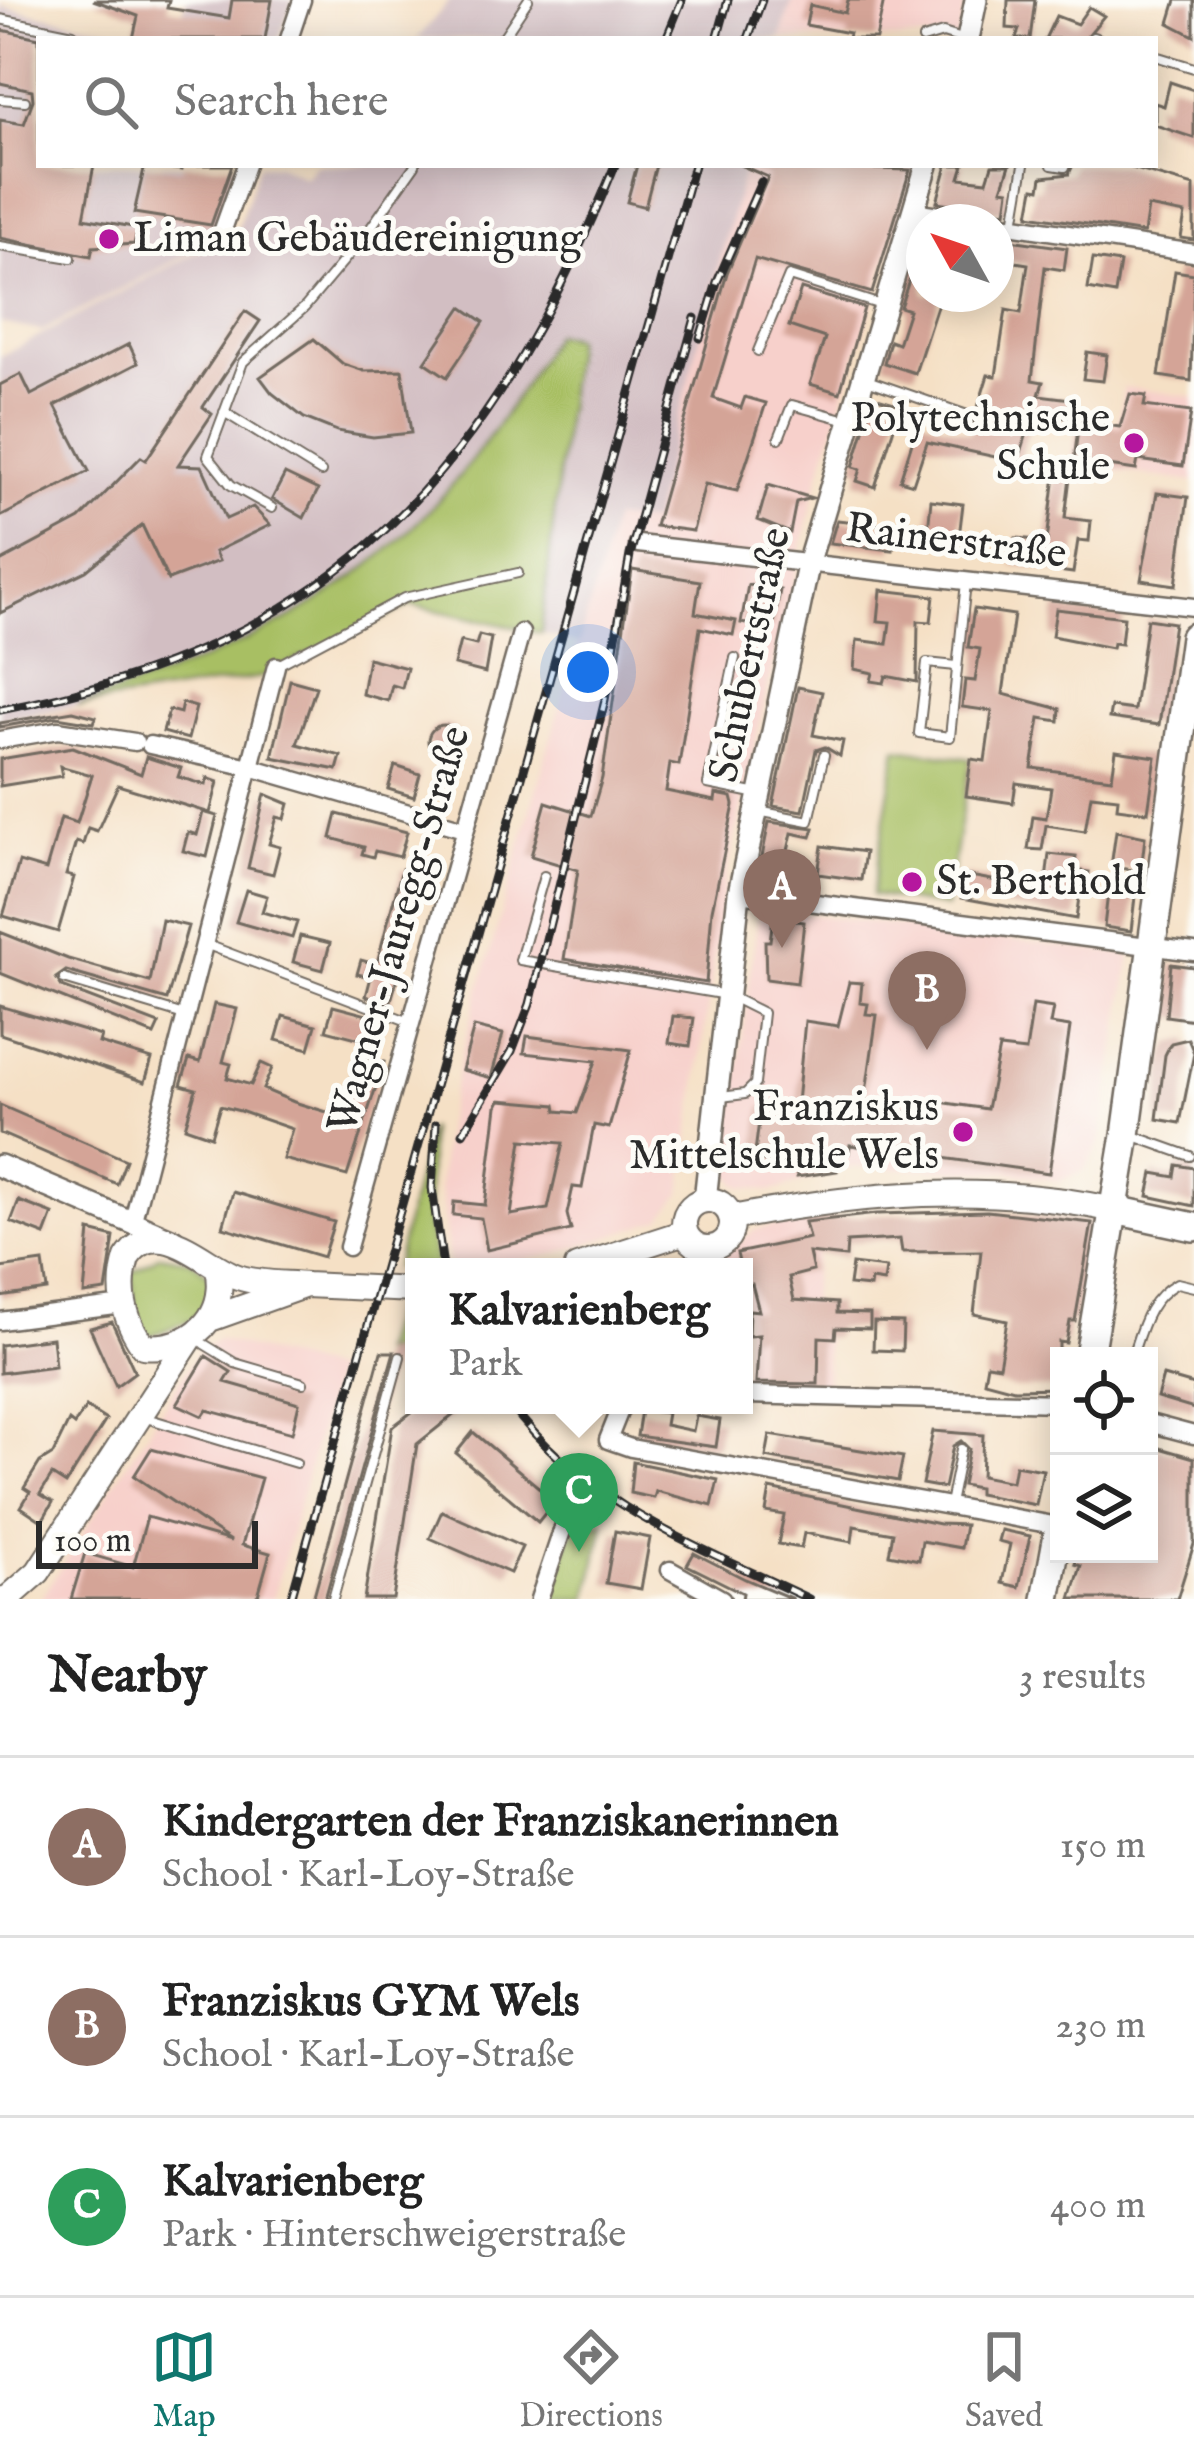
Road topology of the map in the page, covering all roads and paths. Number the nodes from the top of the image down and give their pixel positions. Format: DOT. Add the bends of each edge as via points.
graph roads {
  1 [pos="302,0"];
  2 [pos="528,0"];
  3 [pos="976,0"];
  4 [pos="0,19"];
  5 [pos="73,34"];
  6 [pos="290,36"];
  7 [pos="504,36"];
  8 [pos="966,36"];
  9 [pos="1158,57"];
  10 [pos="1194,68"];
  11 [pos="0,99"];
  12 [pos="25,101"];
  13 [pos="245,168"];
  14 [pos="413,168"];
  15 [pos="926,168"];
  16 [pos="1023,168"];
  17 [pos="915,204"];
  18 [pos="1008,204"];
  19 [pos="1014,226"];
  20 [pos="906,233"];
  21 [pos="221,235"];
  22 [pos="0,246"];
  23 [pos="1194,253"];
  24 [pos="71,258"];
  25 [pos="883,305"];
  26 [pos="758,351"];
  27 [pos="860,378"];
  28 [pos="224,412"];
  29 [pos="970,416"];
  30 [pos="848,420"];
  31 [pos="779,438"];
  32 [pos="321,472"];
  33 [pos="272,508"];
  34 [pos="638,544"];
  35 [pos="809,561"];
  36 [pos="518,573"];
  37 [pos="966,580"];
  38 [pos="1194,607"];
  39 [pos="521,633"];
  40 [pos="1194,637"];
  41 [pos="735,658"];
  42 [pos="276,666"];
  43 [pos="956,666"];
  44 [pos="0,740"];
  45 [pos="824,755"];
  46 [pos="250,767"];
  47 [pos="758,802"];
  48 [pos="464,829"];
  49 [pos="544,876"];
  50 [pos="739,892"];
  51 [pos="203,944"];
  52 [pos="1150,947"];
  53 [pos="1194,952"];
  54 [pos="64,979"];
  55 [pos="727,995"];
  56 [pos="185,1016"];
  57 [pos="411,1022"];
  58 [pos="714,1099"];
  59 [pos="1126,1135"];
  60 [pos="1190,1156"];
  61 [pos="0,1166"];
  62 [pos="705,1200"];
  63 [pos="1115,1210"];
  64 [pos="732,1219"];
  65 [pos="133,1220"];
  66 [pos="1194,1227"];
  67 [pos="173,1240"];
  68 [pos="348,1246"];
  69 [pos="133,1249"];
  70 [pos="697,1249"];
  71 [pos="637,1258"];
  72 [pos="218,1268"];
  73 [pos="306,1285"];
  74 [pos="1194,1287"];
  75 [pos="405,1290"];
  76 [pos="123,1305"];
  77 [pos="213,1318"];
  78 [pos="0,1321"];
  79 [pos="198,1341"];
  80 [pos="143,1346"];
  81 [pos="1091,1347"];
  82 [pos="1135,1347"];
  83 [pos="400,1357"];
  84 [pos="158,1382"];
  85 [pos="303,1383"];
  86 [pos="753,1395"];
  87 [pos="1050,1403"];
  88 [pos="139,1414"];
  89 [pos="618,1414"];
  90 [pos="1158,1425"];
  91 [pos="1194,1435"];
  92 [pos="961,1449"];
  93 [pos="296,1463"];
  94 [pos="950,1506"];
  95 [pos="585,1517"];
  96 [pos="1050,1526"];
  97 [pos="1053,1563"];
  98 [pos="670,1570"];
  99 [pos="21,1594"];
  100 [pos="333,1599"];
  101 [pos="539,1599"];
  102 [pos="722,1599"];
  103 [pos="1046,1599"];
  1 -- 6 [label="street"];
  2 -- 7 [label="lane"];
  3 -- 8 [label="street"];
  4 -- 5 [label="lane"];
  9 -- 10 [label="lane"];
  11 -- 12 [label="lane"];
  13 -- 21 [label="street"];
  14 -- 28 [label="lane" via="305,307 243,362"];
  15 -- 17 [label="street, Schubertstraße"];
  16 -- 18 [label="lane"];
  19 -- 23 [label="street"];
  20 -- 25 [label="street, Schubertstraße"];
  22 -- 24 [label="lane"];
  25 -- 26 [label="lane" via="789,276"];
  25 -- 27 [label="street, Schubertstraße"];
  27 -- 29 [label="lane"];
  27 -- 30 [label="street, Schubertstraße"];
  28 -- 32 [label="lane"];
  28 -- 33 [label="lane" via="208,456 231,485"];
  30 -- 31 [label="lane" via="792,405"];
  30 -- 35 [label="street, Schubertstraße"];
  34 -- 35 [label="street, Rainerstraße"];
  35 -- 37 [label="street, Rainerstraße"];
  35 -- 47 [label="street, Schubertstraße"];
  36 -- 42 [label="lane" via="404,598"];
  37 -- 38 [label="street, Rainerstraße"];
  37 -- 43 [label="lane"];
  39 -- 48 [label="street, Wagner-Jauregg-Straße"];
  40 -- 52 [label="main road"];
  41 -- 47 [label="lane" via="708,784"];
  42 -- 46 [label="street"];
  43 -- 43 [label="lane" via="950,737 919,733 927,663"];
  44 -- 46 [label="street" via="58,730"];
  45 -- 47 [label="lane" via="809,821"];
  46 -- 48 [label="street"];
  46 -- 51 [label="street"];
  47 -- 50 [label="street, Schubertstraße"];
  48 -- 57 [label="street, Wagner-Jauregg-Straße"];
  49 -- 55 [label="lane" via="520,960"];
  50 -- 52 [label="street"];
  50 -- 55 [label="street, Schubertstraße"];
  51 -- 56 [label="street"];
  51 -- 57 [label="lane"];
  52 -- 53 [label="street"];
  52 -- 59 [label="main road"];
  54 -- 56 [label="lane"];
  55 -- 58 [label="street, Schubertstraße"];
  55 -- 58 [label="lane" via="763,1013 755,1084"];
  56 -- 65 [label="street"];
  57 -- 68 [label="street, Wagner-Jauregg-Straße"];
  58 -- 62 [label="street, Schubertstraße"];
  59 -- 60 [label="lane"];
  59 -- 63 [label="main road"];
  61 -- 65 [label="street"];
  62 -- 64 [label="main road" via="721,1203"];
  62 -- 70 [label="main road" via="686,1216"];
  63 -- 64 [label="main road" via="1034,1196 870,1194"];
  63 -- 66 [label="main road"];
  63 -- 81 [label="main road"];
  64 -- 70 [label="main road" via="727,1239"];
  65 -- 67 [label="street"];
  65 -- 69 [label="street"];
  67 -- 69 [label="main road"];
  67 -- 72 [label="main road"];
  69 -- 76 [label="main road"];
  70 -- 71 [label="main road"];
  72 -- 73 [label="main road"];
  72 -- 77 [label="main road"];
  73 -- 75 [label="main road"];
  73 -- 77 [label="main road"];
  74 -- 82 [label="lane" via="1177,1283 1162,1292"];
  76 -- 78 [label="street"];
  76 -- 80 [label="main road"];
  77 -- 79 [label="main road"];
  79 -- 80 [label="main road"];
  79 -- 84 [label="main road"];
  79 -- 85 [label="lane" via="235,1363"];
  80 -- 84 [label="main road"];
  83 -- 100 [label="lane"];
  84 -- 88 [label="main road"];
  86 -- 87 [label="street"];
  88 -- 93 [label="lane"];
  88 -- 99 [label="main road"];
  89 -- 94 [label="street" via="608,1439"];
  90 -- 91 [label="street"];
  92 -- 94 [label="lane"];
  94 -- 96 [label="street"];
  95 -- 101 [label="street" via="564,1526"];
  97 -- 103 [label="main road"];
  98 -- 102 [label="street"];
}
